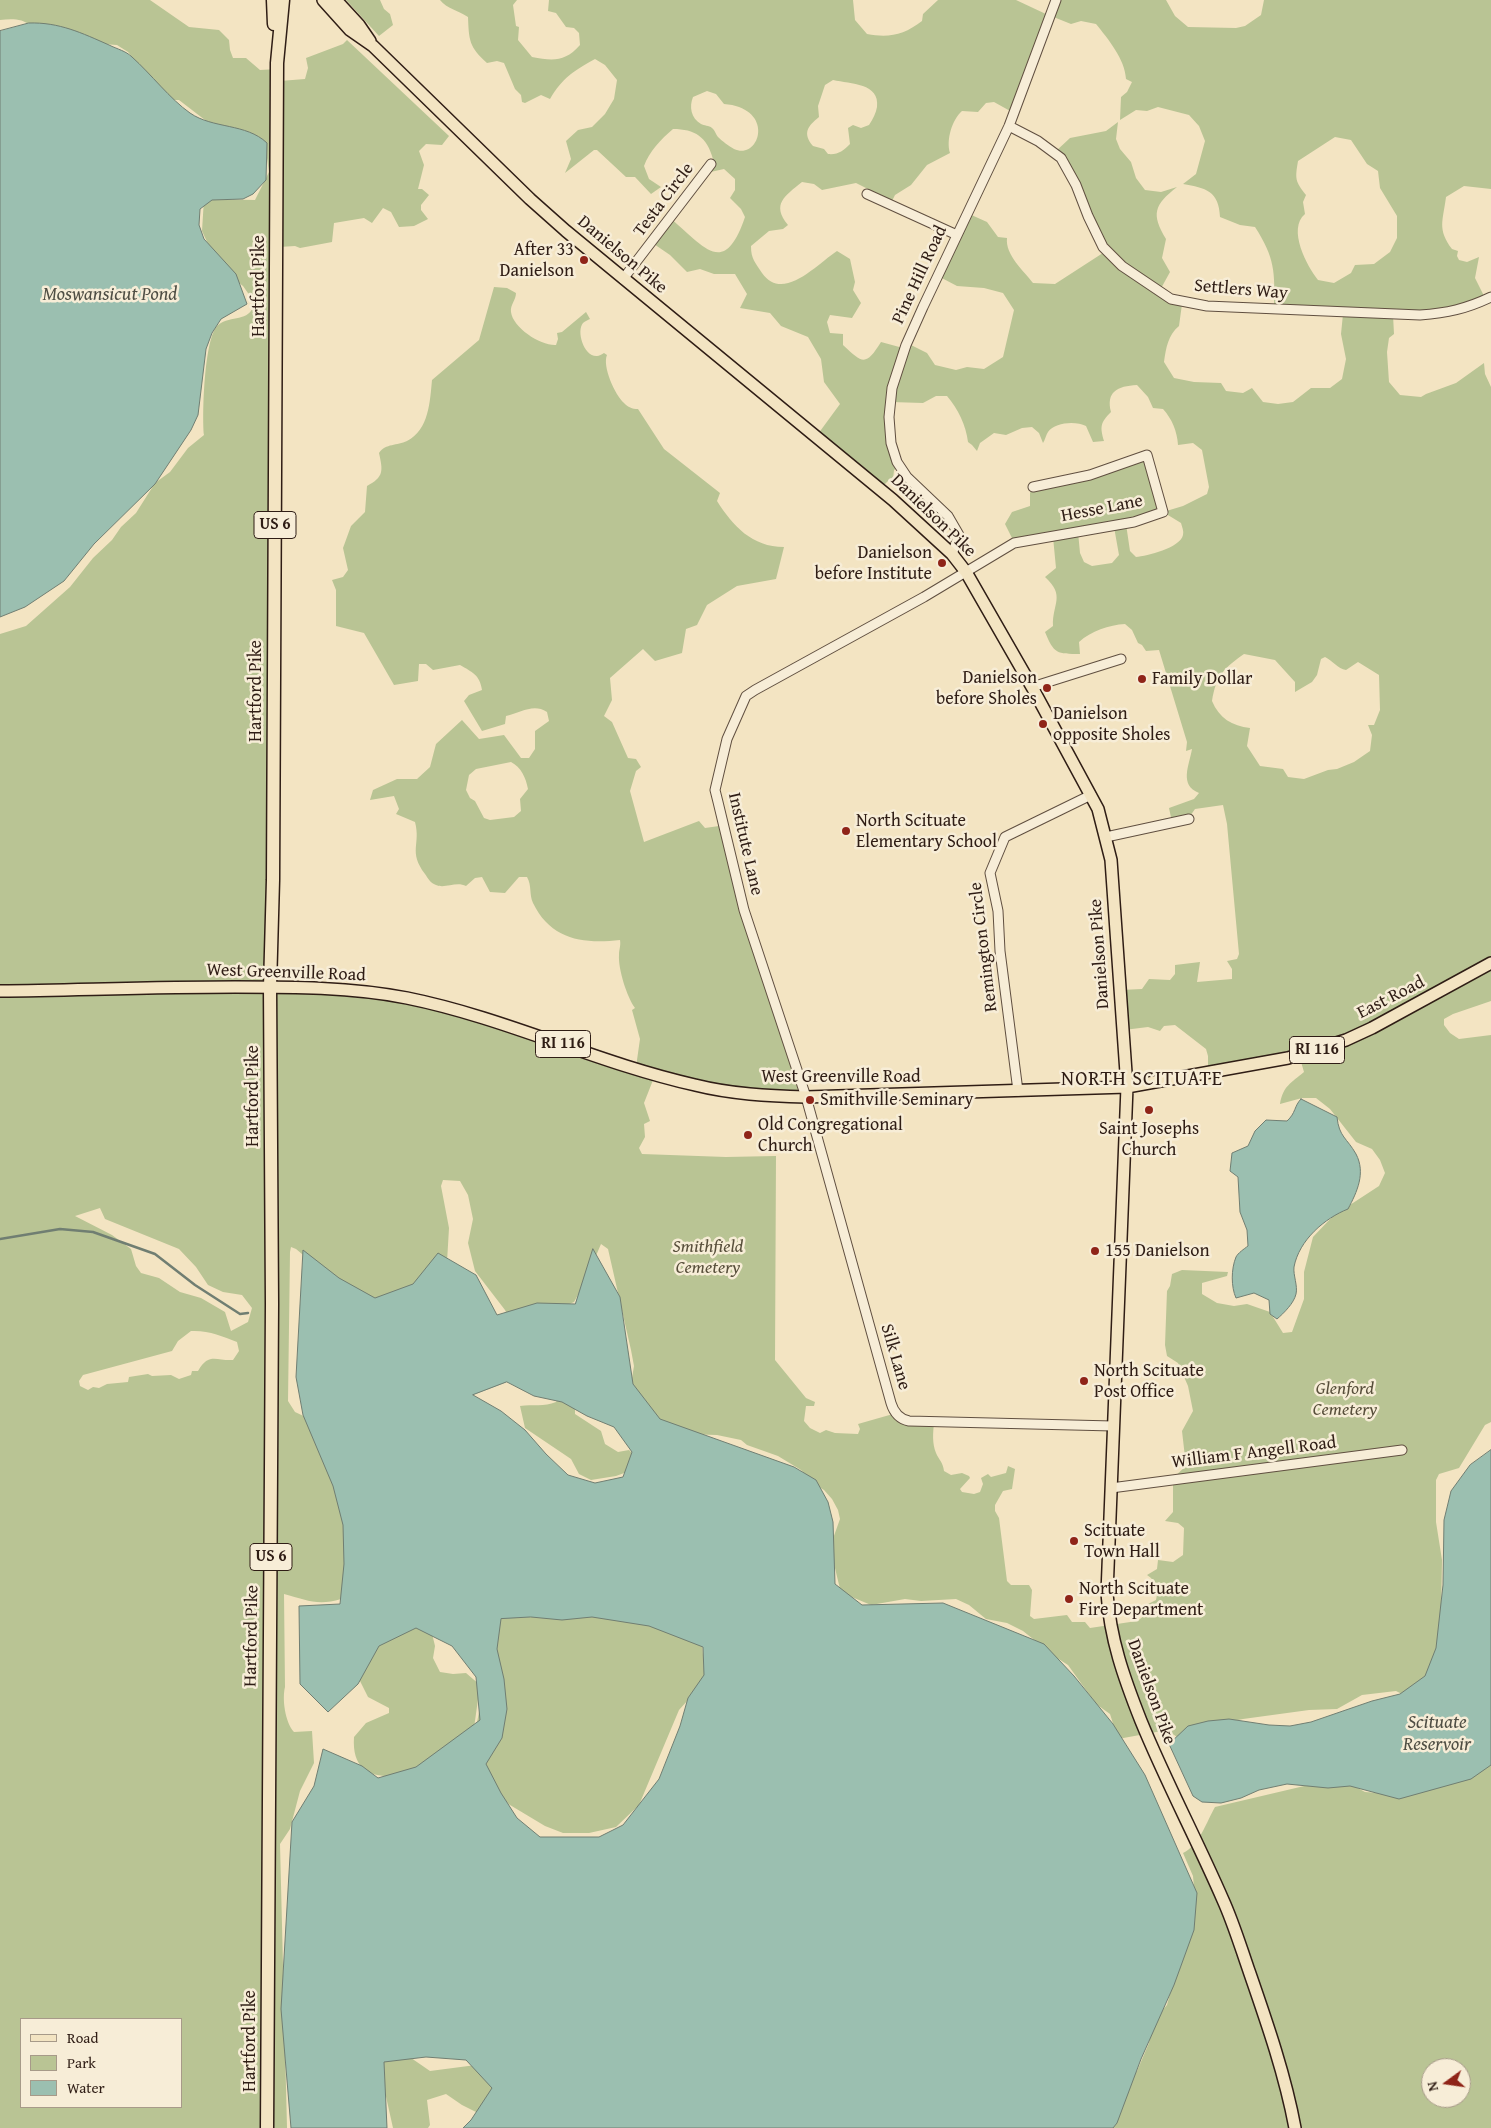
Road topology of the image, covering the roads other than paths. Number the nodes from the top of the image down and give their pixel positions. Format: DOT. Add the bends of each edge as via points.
graph roads {
  1 [pos="273,0"];
  2 [pos="284,0"];
  3 [pos="323,0"];
  4 [pos="336,0"];
  5 [pos="1056,0"];
  6 [pos="373,46"];
  7 [pos="276,64"];
  8 [pos="1009,126"];
  9 [pos="711,164"];
  10 [pos="867,194"];
  11 [pos="957,235"];
  12 [pos="623,279"];
  13 [pos="1491,297"];
  14 [pos="1033,487"];
  15 [pos="952,554"];
  16 [pos="966,572"];
  17 [pos="1121,659"];
  18 [pos="1032,687"];
  19 [pos="1091,795"];
  20 [pos="1189,819"];
  21 [pos="1106,836"];
  22 [pos="1491,963"];
  23 [pos="270,987"];
  24 [pos="0,991"];
  25 [pos="1127,1087"];
  26 [pos="1018,1091"];
  27 [pos="806,1098"];
  28 [pos="1113,1426"];
  29 [pos="1402,1450"];
  30 [pos="1111,1488"];
  31 [pos="267,2128"];
  32 [pos="1295,2128"];
  1 -- 7 [label="highway, Hartford Pike / US 6"];
  2 -- 7 [label="highway, Hartford Pike / US 6"];
  3 -- 6 [label="main road, Danielson Pike" via="350,30"];
  4 -- 6 [label="main road, Danielson Pike" via="359,24"];
  5 -- 8 [label="street, Pine Hill Road"];
  6 -- 12 [label="main road, Danielson Pike" via="530,199"];
  7 -- 23 [label="highway, Hartford Pike / US 6"];
  8 -- 11 [label="street, Pine Hill Road"];
  8 -- 13 [label="street, Settlers Way" via="1061,158 1103,247 1122,266 1171,299 1207,306 1420,315 1451,312"];
  9 -- 12 [label="street, Testa Circle"];
  10 -- 11 [label="street"];
  11 -- 15 [label="street, Pine Hill Road" via="906,345 892,388 889,417 896,462 948,516 960,535"];
  12 -- 15 [label="main road, Danielson Pike" via="893,500"];
  14 -- 16 [label="street, Hesse Lane" via="1090,475 1147,455 1163,512 1134,522 1014,542"];
  15 -- 16 [label="main road, Danielson Pike"];
  16 -- 18 [label="main road, Danielson Pike"];
  16 -- 27 [label="street, Institute Lane" via="746,696 727,739 715,790 744,910"];
  17 -- 18 [label="street"];
  18 -- 19 [label="main road, Danielson Pike"];
  19 -- 21 [label="main road, Danielson Pike"];
  19 -- 26 [label="street, Remington Circle" via="1005,837 990,873 998,911"];
  20 -- 21 [label="street"];
  21 -- 25 [label="main road, Danielson Pike" via="1115,906"];
  22 -- 25 [label="main road, East Road / RI 116" via="1372,1028 1318,1049 1278,1060"];
  23 -- 24 [label="main road, West Greenville Road / RI 116"];
  23 -- 27 [label="main road, West Greenville Road / RI 116" via="327,988 408,998 697,1086 753,1095"];
  23 -- 31 [label="highway, Hartford Pike / US 6" via="272,1314"];
  25 -- 26 [label="main road, West Greenville Road / RI 116"];
  25 -- 28 [label="main road, Danielson Pike"];
  26 -- 27 [label="main road, West Greenville Road / RI 116"];
  27 -- 28 [label="street, Silk Lane" via="896,1414 909,1421"];
  28 -- 30 [label="main road, Danielson Pike"];
  29 -- 30 [label="street, William F Angell Road"];
  30 -- 32 [label="main road, Danielson Pike" via="1107,1593 1114,1643 1126,1683 1160,1768 1224,1902 1262,2009"];
}
